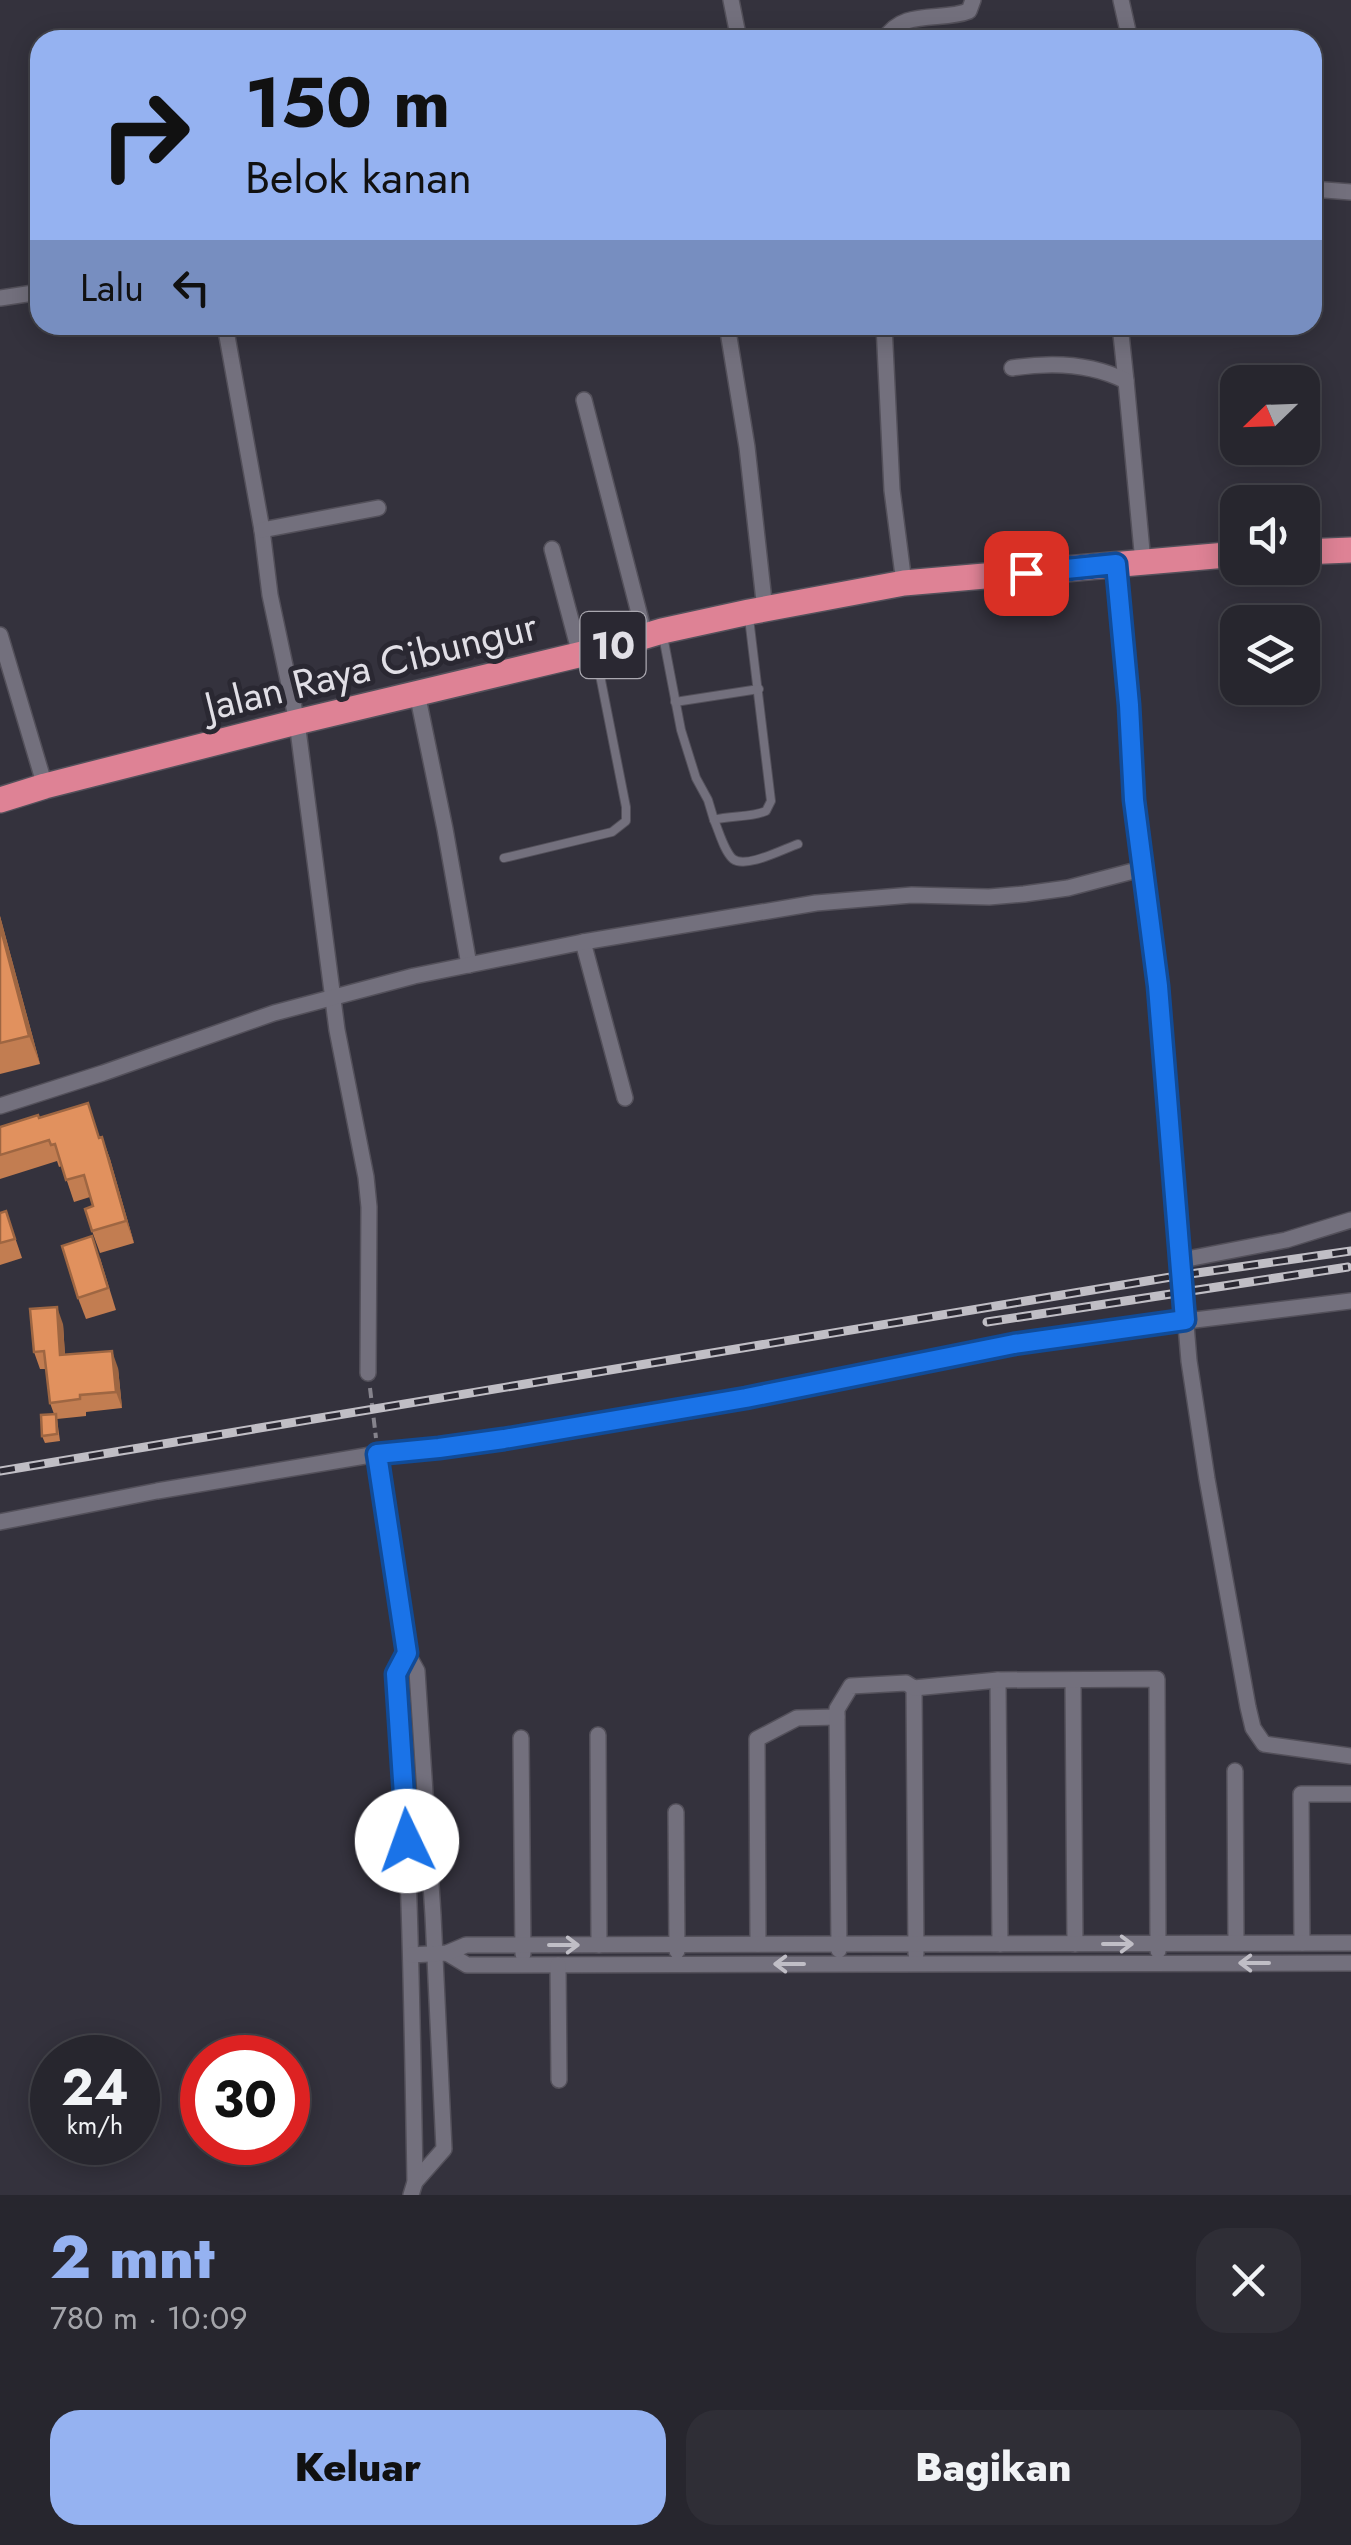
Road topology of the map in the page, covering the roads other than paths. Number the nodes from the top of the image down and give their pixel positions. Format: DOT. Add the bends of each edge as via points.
graph roads {
  1 [pos="731,0"];
  2 [pos="973,0"];
  3 [pos="1121,0"];
  4 [pos="738,30"];
  5 [pos="891,30"];
  6 [pos="1128,30"];
  7 [pos="1322,190"];
  8 [pos="1351,192"];
  9 [pos="30,294"];
  10 [pos="0,298"];
  11 [pos="227,335"];
  12 [pos="728,335"];
  13 [pos="884,335"];
  14 [pos="1121,335"];
  15 [pos="1012,368"];
  16 [pos="1126,381"];
  17 [pos="584,400"];
  18 [pos="378,508"];
  19 [pos="262,530"];
  20 [pos="552,549"];
  21 [pos="1351,550"];
  22 [pos="1320,551"];
  23 [pos="1220,556"];
  24 [pos="1143,562"];
  25 [pos="1116,564"];
  26 [pos="904,583"];
  27 [pos="757,611"];
  28 [pos="0,634"];
  29 [pos="653,634"];
  30 [pos="588,653"];
  31 [pos="759,689"];
  32 [pos="416,693"];
  33 [pos="675,702"];
  34 [pos="297,722"];
  35 [pos="45,786"];
  36 [pos="0,800"];
  37 [pos="714,820"];
  38 [pos="798,844"];
  39 [pos="504,858"];
  40 [pos="1141,868"];
  41 [pos="582,942"];
  42 [pos="469,965"];
  43 [pos="332,998"];
  44 [pos="625,1098"];
  45 [pos="0,1106"];
  46 [pos="1351,1220"];
  47 [pos="1182,1260"];
  48 [pos="1351,1302"];
  49 [pos="1185,1320"];
  50 [pos="368,1373"];
  51 [pos="377,1454"];
  52 [pos="0,1522"];
  53 [pos="407,1653"];
  54 [pos="998,1680"];
  55 [pos="1073,1680"];
  56 [pos="914,1688"];
  57 [pos="837,1717"];
  58 [pos="598,1735"];
  59 [pos="522,1738"];
  60 [pos="1351,1756"];
  61 [pos="1234,1772"];
  62 [pos="1351,1794"];
  63 [pos="676,1812"];
  64 [pos="1236,1943"];
  65 [pos="1302,1943"];
  66 [pos="1351,1943"];
  67 [pos="758,1944"];
  68 [pos="839,1944"];
  69 [pos="916,1944"];
  70 [pos="1000,1944"];
  71 [pos="1075,1944"];
  72 [pos="1158,1944"];
  73 [pos="523,1945"];
  74 [pos="599,1945"];
  75 [pos="678,1945"];
  76 [pos="440,1953"];
  77 [pos="411,1955"];
  78 [pos="1158,1963"];
  79 [pos="1351,1963"];
  80 [pos="839,1964"];
  81 [pos="916,1964"];
  82 [pos="523,1965"];
  83 [pos="558,1965"];
  84 [pos="677,1965"];
  85 [pos="559,2080"];
  86 [pos="413,2188"];
  1 -- 4 [label="street"];
  2 -- 5 [label="street" via="962,14 926,16"];
  3 -- 6 [label="street"];
  7 -- 8 [label="street"];
  9 -- 10 [label="street"];
  11 -- 19 [label="street"];
  12 -- 27 [label="street" via="747,447"];
  13 -- 26 [label="street"];
  14 -- 16 [label="street"];
  15 -- 16 [label="street" via="1077,365"];
  16 -- 24 [label="street"];
  17 -- 29 [label="street"];
  18 -- 19 [label="street"];
  19 -- 34 [label="street"];
  20 -- 30 [label="street"];
  21 -- 22 [label="highway"];
  23 -- 24 [label="highway, Jalan Raya Cibungur / 10"];
  24 -- 25 [label="highway, Jalan Raya Cibungur / 10"];
  25 -- 26 [label="highway, Jalan Raya Cibungur / 10"];
  25 -- 40 [label="street"];
  26 -- 27 [label="highway, Jalan Raya Cibungur / 10"];
  27 -- 29 [label="highway, Jalan Raya Cibungur / 10"];
  27 -- 31 [label="lane"];
  28 -- 35 [label="street"];
  29 -- 30 [label="highway, Jalan Raya Cibungur / 10"];
  29 -- 33 [label="lane"];
  30 -- 32 [label="highway, Jalan Raya Cibungur / 10"];
  30 -- 39 [label="lane" via="626,821 612,832"];
  31 -- 33 [label="lane"];
  31 -- 37 [label="lane" via="770,800 756,815"];
  32 -- 34 [label="highway, Jalan Raya Cibungur / 10"];
  32 -- 42 [label="street"];
  33 -- 37 [label="lane"];
  34 -- 35 [label="highway, Jalan Raya Cibungur / 10"];
  34 -- 43 [label="street"];
  35 -- 36 [label="highway, Jalan Raya Cibungur / 10"];
  37 -- 38 [label="lane" via="738,862"];
  40 -- 41 [label="street" via="1024,894 830,902"];
  40 -- 47 [label="street"];
  41 -- 42 [label="street"];
  41 -- 44 [label="street"];
  42 -- 43 [label="street"];
  43 -- 45 [label="street"];
  43 -- 50 [label="street" via="368,1192"];
  46 -- 47 [label="street"];
  47 -- 49 [label="street"];
  48 -- 49 [label="street"];
  49 -- 51 [label="street" via="1014,1344 504,1439"];
  49 -- 60 [label="street" via="1206,1479 1254,1728 1264,1744"];
  51 -- 52 [label="street"];
  51 -- 53 [label="street"];
  53 -- 76 [label="street" via="417,1671"];
  53 -- 77 [label="street" via="396,1674"];
  54 -- 55 [label="street"];
  54 -- 56 [label="street"];
  54 -- 70 [label="street"];
  55 -- 71 [label="street"];
  55 -- 72 [label="street" via="1156,1679"];
  56 -- 57 [label="street" via="850,1686"];
  56 -- 69 [label="street"];
  57 -- 67 [label="street" via="797,1718 757,1739"];
  57 -- 68 [label="street"];
  58 -- 74 [label="street"];
  59 -- 73 [label="street"];
  61 -- 64 [label="street"];
  62 -- 65 [label="street" via="1301,1794"];
  63 -- 75 [label="street"];
  64 -- 65 [label="street"];
  64 -- 72 [label="street"];
  65 -- 66 [label="street"];
  67 -- 68 [label="street"];
  67 -- 75 [label="street"];
  68 -- 69 [label="street"];
  68 -- 80 [label="street"];
  69 -- 70 [label="street"];
  69 -- 81 [label="street"];
  70 -- 71 [label="street"];
  71 -- 72 [label="street, one-way"];
  72 -- 78 [label="street"];
  73 -- 74 [label="street, one-way"];
  73 -- 76 [label="street" via="466,1945"];
  73 -- 82 [label="street"];
  74 -- 75 [label="street"];
  75 -- 84 [label="street"];
  76 -- 77 [label="street"];
  76 -- 82 [label="street" via="468,1965"];
  76 -- 86 [label="street" via="444,2150"];
  77 -- 86 [label="street"];
  79 -- 78 [label="street, one-way"];
  78 -- 81 [label="street"];
  80 -- 81 [label="street"];
  80 -- 84 [label="street, one-way"];
  82 -- 83 [label="street"];
  83 -- 84 [label="street"];
  83 -- 85 [label="street"];
}
